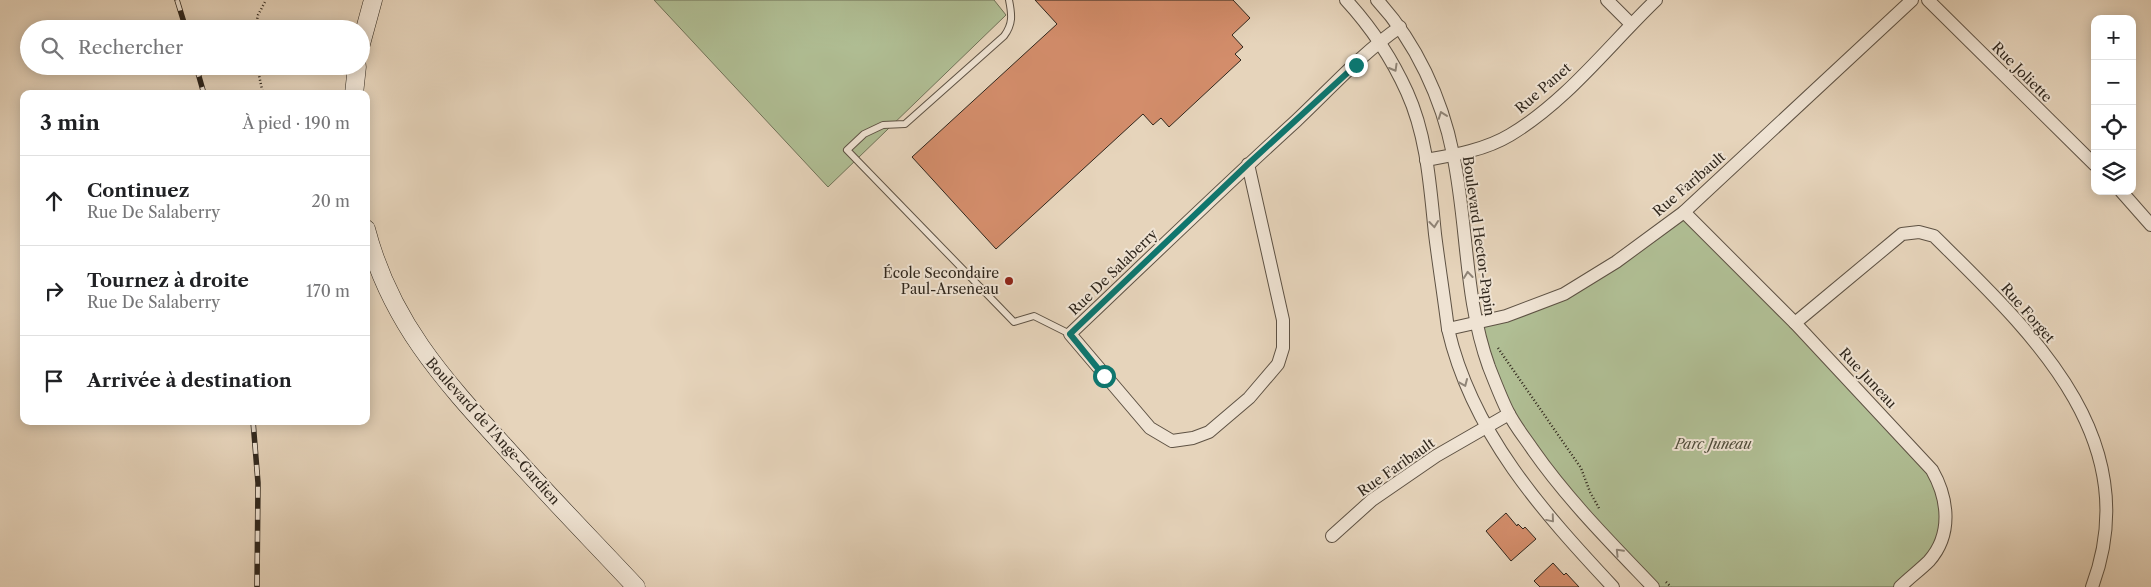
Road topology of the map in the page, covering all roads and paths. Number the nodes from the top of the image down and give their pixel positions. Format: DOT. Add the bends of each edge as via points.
graph roads {
  1 [pos="266,0"];
  2 [pos="373,0"];
  3 [pos="1009,0"];
  4 [pos="1346,0"];
  5 [pos="1377,0"];
  6 [pos="1607,0"];
  7 [pos="1656,0"];
  8 [pos="1912,0"];
  9 [pos="1928,0"];
  10 [pos="257,20"];
  11 [pos="368,20"];
  12 [pos="1631,24"];
  13 [pos="1400,27"];
  14 [pos="1379,42"];
  15 [pos="259,75"];
  16 [pos="357,75"];
  17 [pos="262,90"];
  18 [pos="355,90"];
  19 [pos="1454,155"];
  20 [pos="1426,160"];
  21 [pos="2091,161"];
  22 [pos="1248,164"];
  23 [pos="2124,195"];
  24 [pos="1684,212"];
  25 [pos="2151,226"];
  26 [pos="370,241"];
  27 [pos="1794,322"];
  28 [pos="1475,323"];
  29 [pos="1448,329"];
  30 [pos="1070,334"];
  31 [pos="1493,342"];
  32 [pos="1509,414"];
  33 [pos="1485,427"];
  34 [pos="1605,518"];
  35 [pos="1332,536"];
  36 [pos="1657,582"];
  37 [pos="636,587"];
  38 [pos="1613,587"];
  39 [pos="1671,587"];
  40 [pos="1900,587"];
  41 [pos="2092,587"];
  1 -- 10 [label="path"];
  2 -- 11 [label="main road"];
  3 -- 30 [label="lane" via="1011,27 1004,36 905,124 883,125 864,134 847,150 1014,322 1034,316"];
  4 -- 14 [label="street"];
  5 -- 13 [label="street, Boulevard Hector-Papin"];
  6 -- 12 [label="street"];
  7 -- 12 [label="street, Rue Panet"];
  8 -- 24 [label="street, Rue Faribault"];
  9 -- 21 [label="street, Rue Joliette"];
  12 -- 19 [label="street, Rue Panet" via="1541,113 1509,136"];
  13 -- 14 [label="street, Rue De Salaberry"];
  19 -- 13 [label="street, Boulevard Hector-Papin, one-way" via="1432,88"];
  14 -- 20 [label="street, one-way" via="1407,92"];
  14 -- 22 [label="street, Rue De Salaberry"];
  15 -- 17 [label="path"];
  16 -- 18 [label="main road"];
  19 -- 20 [label="street, Rue Panet"];
  28 -- 19 [label="street, Boulevard Hector-Papin, one-way"];
  20 -- 29 [label="street, one-way"];
  22 -- 30 [label="street, Rue De Salaberry"];
  22 -- 30 [label="street, Rue De Salaberry" via="1283,320 1283,348 1278,364 1249,398 1210,432 1172,440 1150,428"];
  23 -- 25 [label="street"];
  24 -- 27 [label="street, Rue Juneau"];
  24 -- 28 [label="street, Rue Faribault" via="1616,262 1564,294 1506,316"];
  26 -- 37 [label="main road, Boulevard de l'Ange-Gardien" via="385,285 402,320 425,355 481,421"];
  27 -- 40 [label="street, Rue Juneau" via="1924,461 1940,485 1945,499 1946,524 1940,546"];
  27 -- 41 [label="street, Rue Forget" via="1902,234 1919,232 1934,236 2021,324 2070,389 2082,413 2100,462 2106,508 2106,533"];
  28 -- 29 [label="street, Rue Faribault"];
  28 -- 32 [label="street, Boulevard Hector-Papin"];
  29 -- 33 [label="street, one-way" via="1459,370"];
  31 -- 34 [label="path" via="1581,468"];
  32 -- 33 [label="street, Rue Faribault"];
  36 -- 32 [label="street, Boulevard Hector-Papin, one-way" via="1569,497"];
  33 -- 35 [label="street, Rue Faribault" via="1372,500"];
  33 -- 38 [label="street, one-way" via="1527,490"];
  36 -- 39 [label="path"];
}
